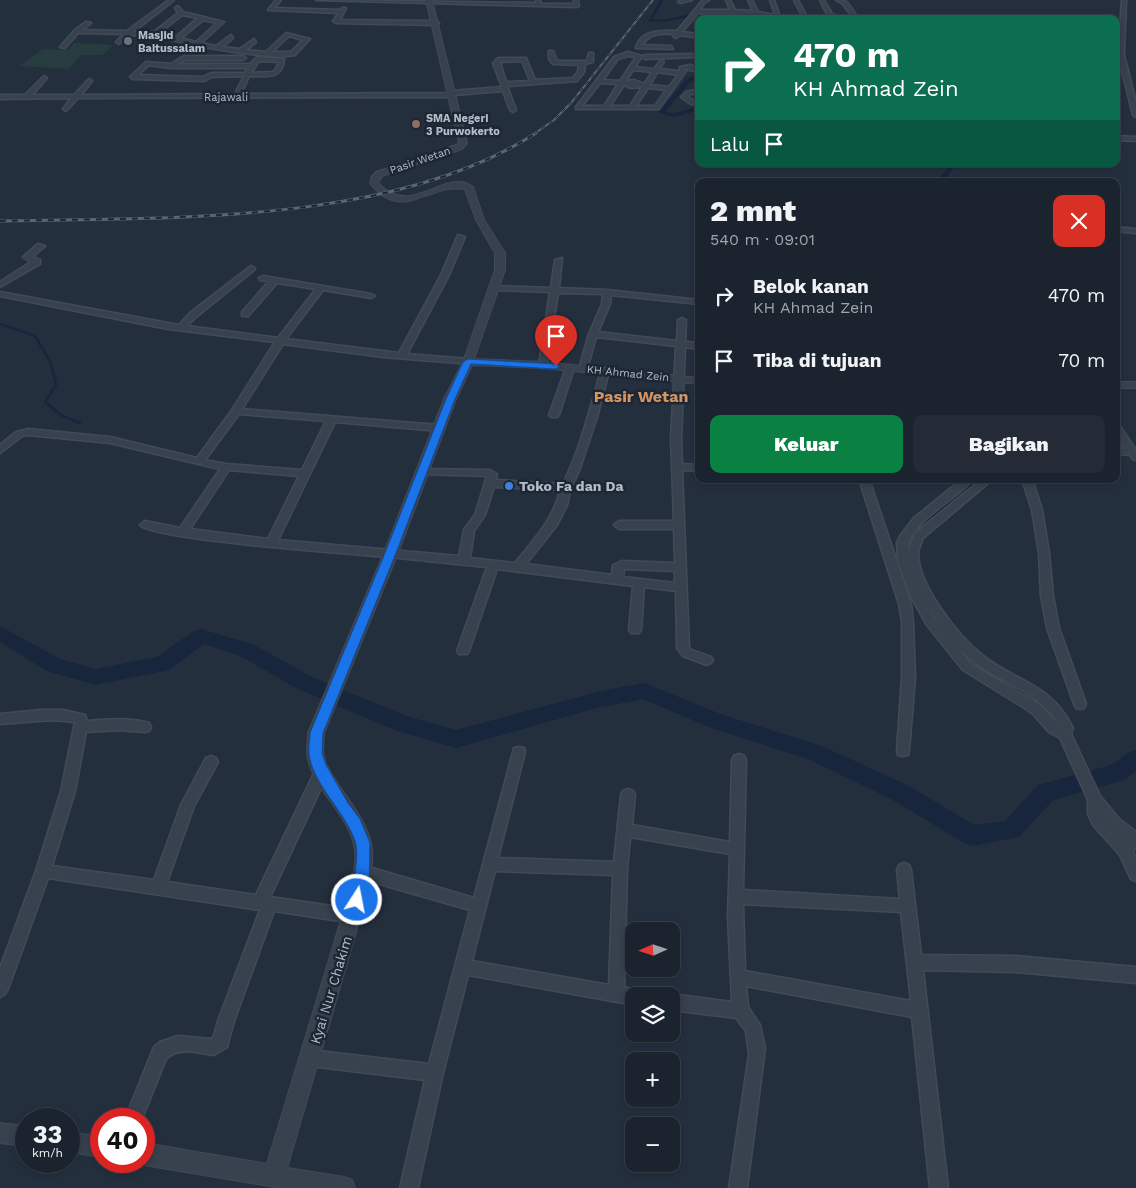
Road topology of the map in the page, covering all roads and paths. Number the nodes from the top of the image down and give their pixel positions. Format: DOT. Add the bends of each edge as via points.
graph roads {
  1 [pos="172,0"];
  2 [pos="279,0"];
  3 [pos="318,0"];
  4 [pos="351,0"];
  5 [pos="576,0"];
  6 [pos="690,0"];
  7 [pos="703,0"];
  8 [pos="728,0"];
  9 [pos="750,0"];
  10 [pos="772,0"];
  11 [pos="796,0"];
  12 [pos="822,0"];
  13 [pos="838,0"];
  14 [pos="1124,0"];
  15 [pos="381,1"];
  16 [pos="430,1"];
  17 [pos="681,1"];
  18 [pos="452,2"];
  19 [pos="493,2"];
  20 [pos="539,2"];
  21 [pos="674,7"];
  22 [pos="342,12"];
  23 [pos="696,12"];
  24 [pos="733,12"];
  25 [pos="181,13"];
  26 [pos="752,15"];
  27 [pos="758,15"];
  28 [pos="779,15"];
  29 [pos="804,15"];
  30 [pos="830,15"];
  31 [pos="853,15"];
  32 [pos="202,18"];
  33 [pos="436,22"];
  34 [pos="88,23"];
  35 [pos="111,25"];
  36 [pos="77,31"];
  37 [pos="128,33"];
  38 [pos="680,33"];
  39 [pos="99,34"];
  40 [pos="155,34"];
  41 [pos="695,35"];
  42 [pos="231,37"];
  43 [pos="177,39"];
  44 [pos="643,40"];
  45 [pos="653,40"];
  46 [pos="254,41"];
  47 [pos="119,42"];
  48 [pos="1120,43"];
  49 [pos="196,44"];
  50 [pos="63,47"];
  51 [pos="217,48"];
  52 [pos="522,50"];
  53 [pos="241,51"];
  54 [pos="551,52"];
  55 [pos="267,54"];
  56 [pos="571,54"];
  57 [pos="591,54"];
  58 [pos="684,56"];
  59 [pos="693,56"];
  60 [pos="1120,56"];
  61 [pos="645,57"];
  62 [pos="257,59"];
  63 [pos="524,59"];
  64 [pos="661,62"];
  65 [pos="556,63"];
  66 [pos="570,63"];
  67 [pos="582,63"];
  68 [pos="170,66"];
  69 [pos="216,66"];
  70 [pos="252,66"];
  71 [pos="191,67"];
  72 [pos="632,68"];
  73 [pos="656,70"];
  74 [pos="683,70"];
  75 [pos="1120,70"];
  76 [pos="695,71"];
  77 [pos="1127,71"];
  78 [pos="210,75"];
  79 [pos="248,75"];
  80 [pos="44,78"];
  81 [pos="157,79"];
  82 [pos="181,79"];
  83 [pos="89,81"];
  84 [pos="558,81"];
  85 [pos="598,81"];
  86 [pos="532,82"];
  87 [pos="624,83"];
  88 [pos="504,86"];
  89 [pos="645,86"];
  90 [pos="58,87"];
  91 [pos="670,89"];
  92 [pos="695,92"];
  93 [pos="452,94"];
  94 [pos="0,97"];
  95 [pos="28,97"];
  96 [pos="48,97"];
  97 [pos="75,97"];
  98 [pos="238,97"];
  99 [pos="695,103"];
  100 [pos="606,108"];
  101 [pos="632,108"];
  102 [pos="66,109"];
  103 [pos="513,110"];
  104 [pos="1136,115"];
  105 [pos="1120,139"];
  106 [pos="1136,140"];
  107 [pos="1120,229"];
  108 [pos="1136,231"];
  109 [pos="461,237"];
  110 [pos="41,246"];
  111 [pos="559,260"];
  112 [pos="251,268"];
  113 [pos="263,278"];
  114 [pos="275,280"];
  115 [pos="0,285"];
  116 [pos="321,288"];
  117 [pos="493,288"];
  118 [pos="554,289"];
  119 [pos="607,292"];
  120 [pos="0,294"];
  121 [pos="371,296"];
  122 [pos="695,302"];
  123 [pos="245,314"];
  124 [pos="682,320"];
  125 [pos="181,328"];
  126 [pos="593,334"];
  127 [pos="280,341"];
  128 [pos="681,344"];
  129 [pos="695,346"];
  130 [pos="402,356"];
  131 [pos="468,362"];
  132 [pos="542,365"];
  133 [pos="570,368"];
  134 [pos="583,369"];
  135 [pos="605,371"];
  136 [pos="680,378"];
  137 [pos="695,380"];
  138 [pos="1120,385"];
  139 [pos="1136,385"];
  140 [pos="236,410"];
  141 [pos="554,415"];
  142 [pos="332,418"];
  143 [pos="439,428"];
  144 [pos="1120,433"];
  145 [pos="0,450"];
  146 [pos="1120,452"];
  147 [pos="1134,455"];
  148 [pos="199,462"];
  149 [pos="226,467"];
  150 [pos="676,467"];
  151 [pos="695,468"];
  152 [pos="423,471"];
  153 [pos="305,473"];
  154 [pos="490,483"];
  155 [pos="865,483"];
  156 [pos="963,483"];
  157 [pos="983,483"];
  158 [pos="1028,483"];
  159 [pos="566,486"];
  160 [pos="145,525"];
  161 [pos="619,525"];
  162 [pos="678,525"];
  163 [pos="182,533"];
  164 [pos="271,544"];
  165 [pos="391,553"];
  166 [pos="464,562"];
  167 [pos="493,565"];
  168 [pos="680,567"];
  169 [pos="516,568"];
  170 [pos="618,581"];
  171 [pos="916,581"];
  172 [pos="639,583"];
  173 [pos="681,588"];
  174 [pos="906,611"];
  175 [pos="930,611"];
  176 [pos="635,630"];
  177 [pos="462,652"];
  178 [pos="707,660"];
  179 [pos="1080,704"];
  180 [pos="0,719"];
  181 [pos="80,727"];
  182 [pos="145,727"];
  183 [pos="519,752"];
  184 [pos="903,752"];
  185 [pos="739,760"];
  186 [pos="211,762"];
  187 [pos="322,771"];
  188 [pos="628,795"];
  189 [pos="624,830"];
  190 [pos="1131,845"];
  191 [pos="736,849"];
  192 [pos="490,864"];
  193 [pos="620,869"];
  194 [pos="904,870"];
  195 [pos="43,871"];
  196 [pos="362,872"];
  197 [pos="1136,874"];
  198 [pos="158,888"];
  199 [pos="735,897"];
  200 [pos="265,904"];
  201 [pos="479,906"];
  202 [pos="908,906"];
  203 [pos="353,916"];
  204 [pos="914,962"];
  205 [pos="463,967"];
  206 [pos="1136,974"];
  207 [pos="738,977"];
  208 [pos="0,989"];
  209 [pos="616,994"];
  210 [pos="625,996"];
  211 [pos="680,1003"];
  212 [pos="919,1010"];
  213 [pos="740,1011"];
  214 [pos="310,1058"];
  215 [pos="435,1074"];
  216 [pos="138,1108"];
  217 [pos="0,1132"];
  218 [pos="15,1134"];
  219 [pos="155,1156"];
  220 [pos="272,1182"];
  221 [pos="344,1188"];
  222 [pos="410,1188"];
  223 [pos="738,1188"];
  224 [pos="939,1188"];
  1 -- 25 [label="street"];
  1 -- 37 [label="street"];
  2 -- 22 [label="street" via="270,9"];
  3 -- 4 [label="street"];
  4 -- 15 [label="street"];
  4 -- 22 [label="street"];
  5 -- 20 [label="street" via="576,6"];
  6 -- 17 [label="street"];
  7 -- 23 [label="street"];
  8 -- 24 [label="street"];
  9 -- 27 [label="street"];
  10 -- 28 [label="street"];
  11 -- 29 [label="street"];
  12 -- 30 [label="street"];
  13 -- 31 [label="street" via="845,3"];
  14 -- 48 [label="street"];
  15 -- 16 [label="street"];
  16 -- 18 [label="street"];
  16 -- 33 [label="street, Pasir Wetan"];
  17 -- 21 [label="street"];
  18 -- 19 [label="street"];
  19 -- 20 [label="street"];
  22 -- 33 [label="street" via="336,21"];
  23 -- 24 [label="street"];
  23 -- 38 [label="street"];
  24 -- 26 [label="street"];
  25 -- 32 [label="street"];
  25 -- 40 [label="street"];
  32 -- 43 [label="street"];
  32 -- 49 [label="street" via="221,23"];
  33 -- 93 [label="street, Pasir Wetan"];
  34 -- 36 [label="street"];
  35 -- 39 [label="street"];
  36 -- 39 [label="street"];
  36 -- 50 [label="street"];
  37 -- 39 [label="street"];
  37 -- 40 [label="street"];
  37 -- 47 [label="street"];
  38 -- 41 [label="street"];
  38 -- 44 [label="street" via="654,34"];
  38 -- 44 [label="street" via="672,40 672,49 639,48"];
  40 -- 43 [label="street"];
  42 -- 51 [label="street"];
  43 -- 49 [label="street"];
  44 -- 45 [label="street"];
  46 -- 53 [label="street"];
  49 -- 51 [label="street"];
  51 -- 53 [label="street"];
  52 -- 63 [label="street"];
  53 -- 55 [label="street"];
  54 -- 65 [label="street"];
  55 -- 55 [label="street" via="288,34 307,39 293,54"];
  56 -- 66 [label="street"];
  57 -- 67 [label="street" via="590,62"];
  58 -- 59 [label="street"];
  58 -- 61 [label="street"];
  58 -- 74 [label="street"];
  60 -- 77 [label="street"];
  62 -- 68 [label="street" via="188,58"];
  62 -- 70 [label="street"];
  62 -- 79 [label="street" via="282,61 275,74"];
  63 -- 86 [label="street"];
  63 -- 88 [label="street" via="496,61"];
  64 -- 73 [label="street"];
  65 -- 66 [label="street"];
  65 -- 84 [label="street"];
  66 -- 67 [label="street"];
  67 -- 84 [label="street, Rajawali" via="581,72 575,80"];
  68 -- 71 [label="street"];
  68 -- 81 [label="street"];
  68 -- 81 [label="street" via="147,63 133,77"];
  69 -- 70 [label="street"];
  69 -- 71 [label="street"];
  69 -- 78 [label="street"];
  70 -- 79 [label="street"];
  71 -- 82 [label="street"];
  72 -- 73 [label="street"];
  72 -- 85 [label="street" via="639,55 620,55"];
  72 -- 87 [label="street"];
  73 -- 74 [label="street"];
  73 -- 89 [label="street"];
  74 -- 76 [label="street"];
  74 -- 91 [label="street"];
  75 -- 77 [label="street"];
  77 -- 104 [label="street"];
  78 -- 79 [label="street"];
  78 -- 82 [label="street" via="206,79"];
  79 -- 98 [label="street"];
  80 -- 95 [label="street"];
  81 -- 82 [label="street"];
  83 -- 97 [label="street"];
  84 -- 86 [label="street, Rajawali"];
  85 -- 87 [label="street"];
  85 -- 100 [label="street" via="578,108"];
  86 -- 88 [label="street, Rajawali"];
  87 -- 89 [label="street"];
  87 -- 100 [label="street"];
  88 -- 93 [label="street, Rajawali"];
  88 -- 103 [label="street"];
  89 -- 91 [label="street"];
  89 -- 101 [label="street"];
  90 -- 96 [label="street"];
  91 -- 101 [label="street" via="657,108"];
  92 -- 99 [label="street" via="684,96"];
  93 -- 98 [label="street, Rajawali"];
  93 -- 117 [label="street, Pasir Wetan" via="462,145 379,174 374,183 384,195 399,199 455,186 469,187 480,220 500,253 500,270"];
  94 -- 95 [label="street, Rajawali"];
  95 -- 96 [label="street, Rajawali"];
  96 -- 97 [label="street, Rajawali"];
  97 -- 98 [label="street, Rajawali"];
  97 -- 102 [label="street"];
  100 -- 101 [label="street"];
  105 -- 106 [label="street"];
  107 -- 108 [label="street"];
  109 -- 130 [label="street" via="448,270"];
  110 -- 115 [label="street" via="27,257 37,262"];
  111 -- 118 [label="street"];
  112 -- 125 [label="street"];
  113 -- 114 [label="street"];
  114 -- 116 [label="street"];
  114 -- 123 [label="street"];
  116 -- 121 [label="street"];
  116 -- 127 [label="street"];
  117 -- 118 [label="street"];
  117 -- 131 [label="street, Pasir Wetan"];
  118 -- 119 [label="street"];
  118 -- 132 [label="street"];
  119 -- 122 [label="street"];
  119 -- 126 [label="street" via="606,304"];
  120 -- 125 [label="street"];
  124 -- 128 [label="street"];
  125 -- 127 [label="street"];
  126 -- 128 [label="street"];
  126 -- 134 [label="street"];
  127 -- 130 [label="street"];
  127 -- 140 [label="street"];
  128 -- 129 [label="street"];
  128 -- 136 [label="street"];
  130 -- 131 [label="street"];
  131 -- 132 [label="street, KH Ahmad Zein"];
  131 -- 143 [label="street, Kyai Nur Chakim"];
  132 -- 133 [label="street, KH Ahmad Zein"];
  133 -- 134 [label="street, KH Ahmad Zein"];
  133 -- 141 [label="street"];
  134 -- 135 [label="street, KH Ahmad Zein"];
  135 -- 136 [label="street, KH Ahmad Zein"];
  135 -- 159 [label="street" via="574,471"];
  136 -- 137 [label="street, KH Ahmad Zein"];
  136 -- 150 [label="street"];
  138 -- 139 [label="street"];
  140 -- 142 [label="street"];
  140 -- 148 [label="street"];
  142 -- 143 [label="street"];
  142 -- 153 [label="street"];
  143 -- 152 [label="street, Kyai Nur Chakim"];
  144 -- 147 [label="street"];
  145 -- 148 [label="street" via="20,434 28,432 110,440"];
  146 -- 147 [label="street"];
  148 -- 149 [label="street"];
  149 -- 153 [label="street"];
  149 -- 163 [label="street"];
  150 -- 151 [label="street"];
  150 -- 162 [label="street"];
  152 -- 154 [label="street" via="490,473"];
  152 -- 165 [label="street, Kyai Nur Chakim"];
  153 -- 164 [label="street"];
  154 -- 159 [label="street"];
  154 -- 166 [label="street" via="475,526 469,530"];
  155 -- 174 [label="street"];
  156 -- 171 [label="street" via="905,536 903,561"];
  157 -- 171 [label="street" via="919,536 913,554"];
  158 -- 179 [label="street" via="1037,510 1053,628"];
  159 -- 169 [label="street" via="562,505 553,522"];
  160 -- 163 [label="street"];
  161 -- 162 [label="street"];
  162 -- 168 [label="street"];
  163 -- 164 [label="street"];
  164 -- 165 [label="street"];
  165 -- 166 [label="street"];
  165 -- 187 [label="street, Kyai Nur Chakim" via="316,733 315,753"];
  166 -- 167 [label="street"];
  167 -- 169 [label="street"];
  167 -- 177 [label="street"];
  168 -- 170 [label="street" via="620,566 617,568"];
  168 -- 173 [label="street"];
  169 -- 170 [label="street"];
  170 -- 172 [label="street"];
  171 -- 175 [label="street"];
  172 -- 173 [label="street"];
  172 -- 176 [label="street"];
  173 -- 178 [label="street" via="683,648 687,653"];
  174 -- 175 [label="street"];
  174 -- 184 [label="street" via="910,643"];
  175 -- 190 [label="street" via="967,667 1027,702 1065,736 1093,796 1093,811 1098,821"];
  180 -- 181 [label="street" via="72,716 81,719"];
  181 -- 182 [label="street"];
  181 -- 195 [label="street" via="68,791"];
  183 -- 192 [label="street"];
  185 -- 191 [label="street"];
  186 -- 198 [label="street" via="188,804"];
  187 -- 196 [label="street, Kyai Nur Chakim" via="355,823 363,843"];
  187 -- 200 [label="street"];
  188 -- 189 [label="street"];
  189 -- 191 [label="street"];
  189 -- 193 [label="street"];
  190 -- 197 [label="street"];
  191 -- 199 [label="street"];
  192 -- 193 [label="street"];
  192 -- 201 [label="street"];
  193 -- 209 [label="street"];
  194 -- 202 [label="street"];
  195 -- 198 [label="street"];
  195 -- 208 [label="street"];
  196 -- 201 [label="street"];
  196 -- 203 [label="street, Kyai Nur Chakim"];
  198 -- 200 [label="street"];
  199 -- 202 [label="street"];
  199 -- 207 [label="street"];
  200 -- 203 [label="street"];
  200 -- 216 [label="street" via="221,1041 214,1047 174,1043 164,1048"];
  201 -- 205 [label="street"];
  202 -- 204 [label="street"];
  203 -- 214 [label="street, Kyai Nur Chakim"];
  204 -- 206 [label="street" via="1015,964"];
  204 -- 212 [label="street"];
  205 -- 209 [label="street"];
  205 -- 215 [label="street"];
  207 -- 212 [label="street"];
  207 -- 213 [label="street"];
  209 -- 210 [label="street"];
  211 -- 213 [label="street"];
  212 -- 224 [label="street"];
  213 -- 223 [label="street" via="754,1027 757,1046"];
  214 -- 215 [label="street"];
  214 -- 220 [label="street, Kyai Nur Chakim"];
  215 -- 222 [label="street"];
  217 -- 218 [label="street"];
  219 -- 220 [label="street"];
  220 -- 221 [label="street"];
}
